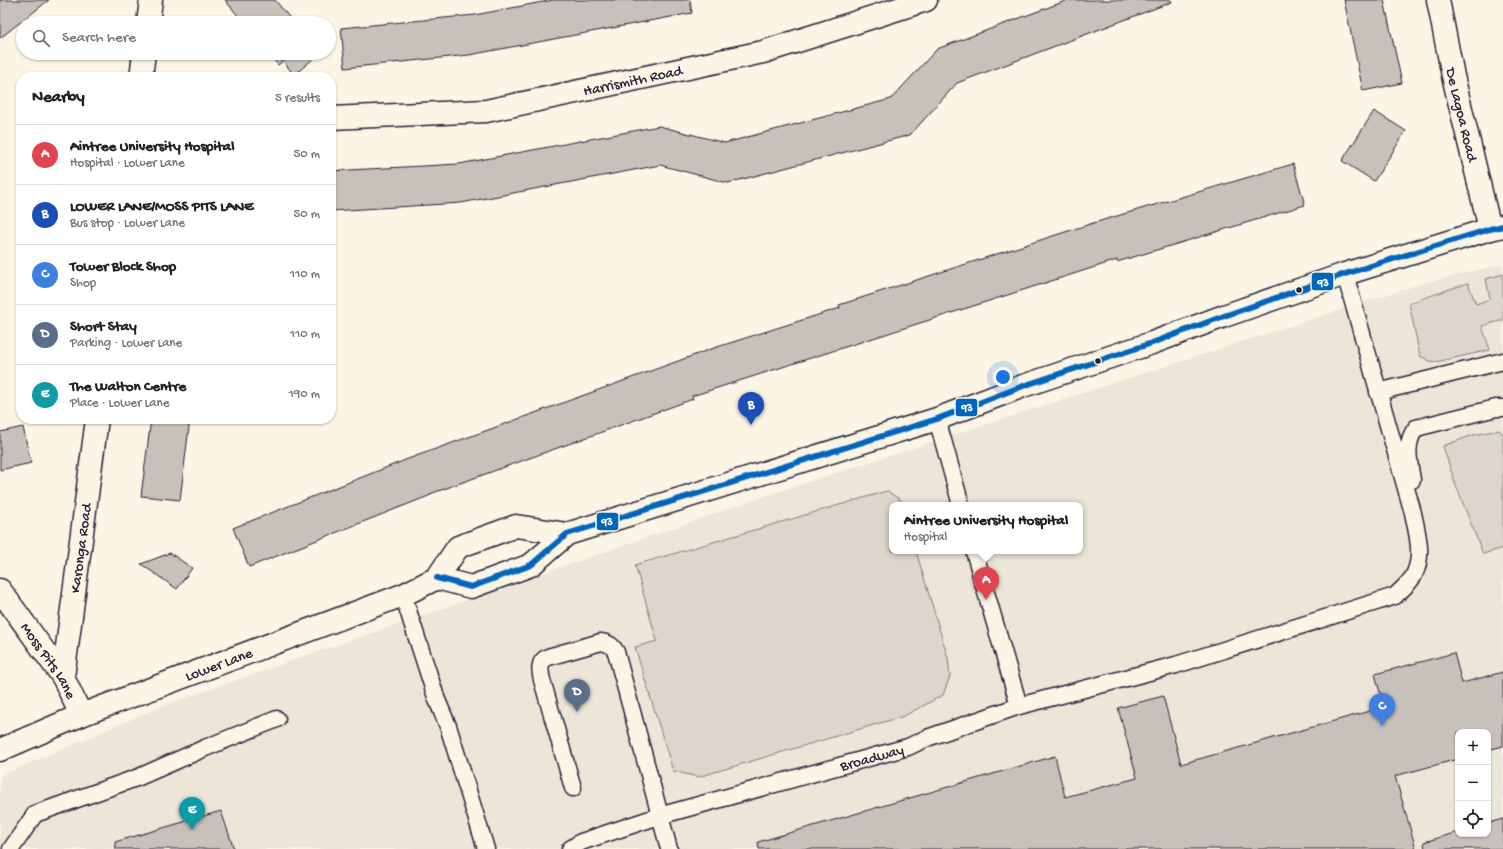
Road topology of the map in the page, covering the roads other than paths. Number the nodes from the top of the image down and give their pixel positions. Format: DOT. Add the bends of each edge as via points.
graph roads {
  1 [pos="151,0"];
  2 [pos="926,0"];
  3 [pos="1438,0"];
  4 [pos="149,16"];
  5 [pos="143,60"];
  6 [pos="142,72"];
  7 [pos="336,118"];
  8 [pos="1497,227"];
  9 [pos="1345,274"];
  10 [pos="1503,361"];
  11 [pos="1378,392"];
  12 [pos="1503,408"];
  13 [pos="936,419"];
  14 [pos="96,424"];
  15 [pos="960,502"];
  16 [pos="1413,513"];
  17 [pos="567,534"];
  18 [pos="975,554"];
  19 [pos="437,578"];
  20 [pos="0,590"];
  21 [pos="403,595"];
  22 [pos="63,677"];
  23 [pos="1019,706"];
  24 [pos="81,714"];
  25 [pos="277,719"];
  26 [pos="0,750"];
  27 [pos="573,788"];
  28 [pos="660,816"];
  29 [pos="11,849"];
  30 [pos="486,849"];
  31 [pos="570,849"];
  32 [pos="669,849"];
  1 -- 4 [label="street"];
  2 -- 7 [label="street, Harrismith Road" via="763,52 486,111"];
  3 -- 8 [label="street, De Lagoa Road" via="1453,76"];
  5 -- 6 [label="street"];
  8 -- 9 [label="street, Lower Lane"];
  9 -- 11 [label="lane"];
  9 -- 13 [label="street, Lower Lane" via="1023,386"];
  10 -- 11 [label="lane"];
  11 -- 16 [label="lane"];
  12 -- 16 [label="lane" via="1416,428 1409,442 1415,496"];
  13 -- 15 [label="lane"];
  13 -- 17 [label="street, Lower Lane"];
  14 -- 22 [label="street, Karonga Road"];
  16 -- 23 [label="lane, Broadway" via="1420,545 1417,568 1395,596 1176,665"];
  17 -- 19 [label="street, Lower Lane" via="531,565 472,587"];
  17 -- 19 [label="street, Lower Lane" via="516,526 458,547"];
  18 -- 23 [label="lane"];
  19 -- 21 [label="street, Lower Lane"];
  20 -- 22 [label="street, Moss Pits Lane"];
  21 -- 24 [label="street, Lower Lane"];
  21 -- 30 [label="lane" via="448,726"];
  22 -- 24 [label="street, Moss Pits Lane"];
  23 -- 28 [label="lane, Broadway" via="908,747"];
  24 -- 26 [label="street, Lower Lane"];
  25 -- 29 [label="lane" via="139,778 35,814"];
  27 -- 28 [label="lane" via="540,670 544,658 606,642 616,652"];
  28 -- 31 [label="lane, Broadway" via="580,842"];
  28 -- 32 [label="lane"];
}
